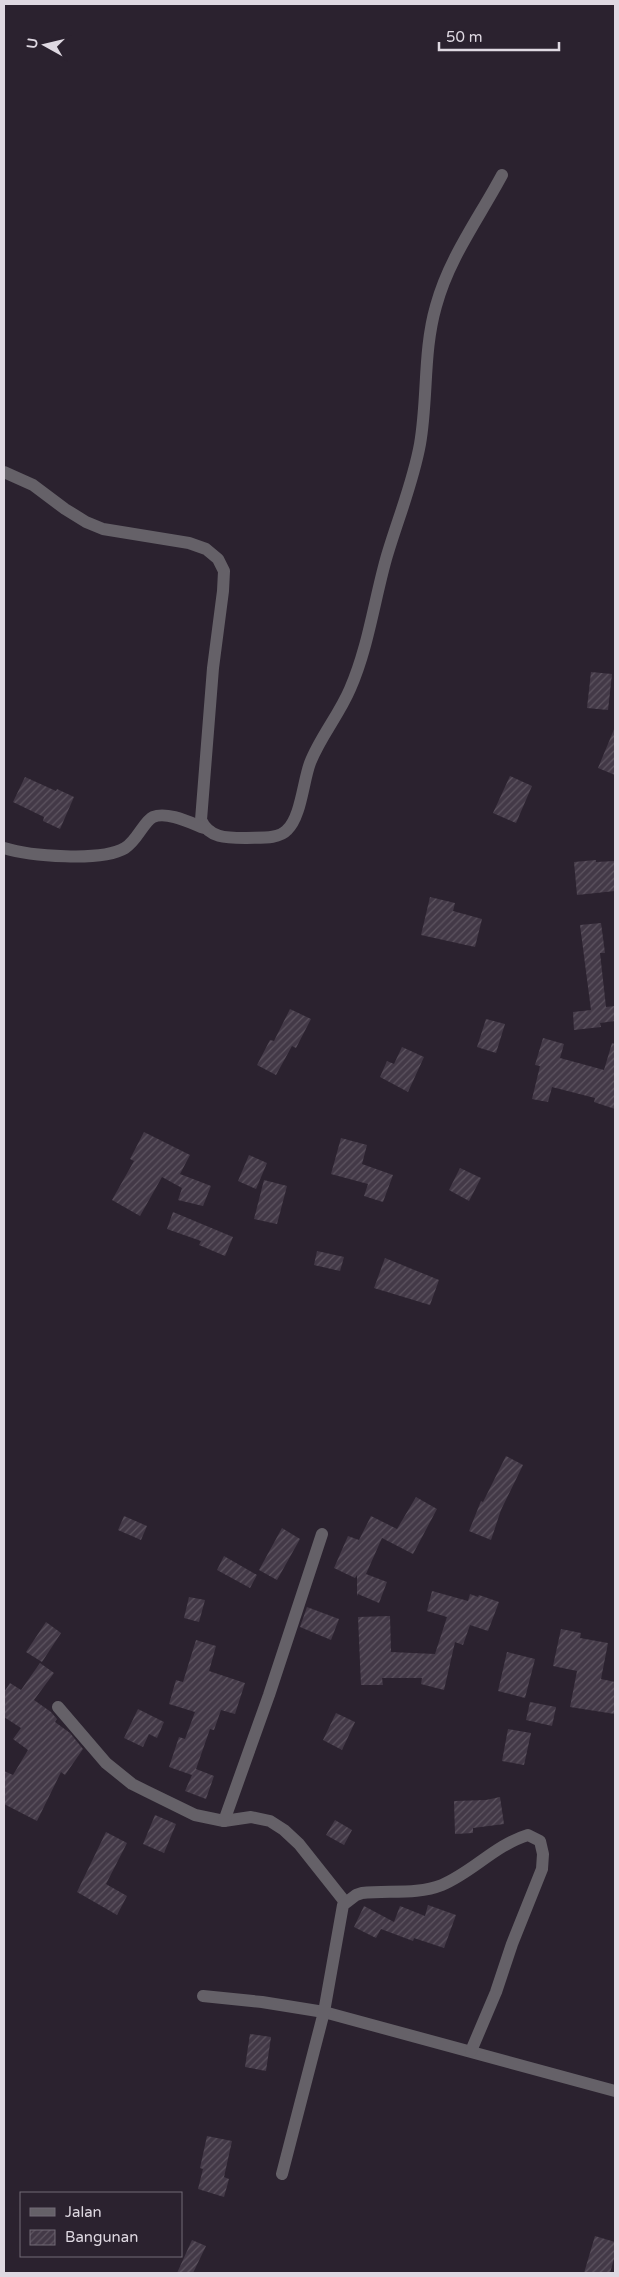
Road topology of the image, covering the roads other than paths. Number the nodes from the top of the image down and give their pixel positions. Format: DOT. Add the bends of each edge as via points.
graph roads {
  1 [pos="502,174"];
  2 [pos="4,472"];
  3 [pos="204,828"];
  4 [pos="4,848"];
  5 [pos="322,1534"];
  6 [pos="58,1707"];
  7 [pos="224,1821"];
  8 [pos="345,1902"];
  9 [pos="203,1996"];
  10 [pos="324,2012"];
  11 [pos="471,2051"];
  12 [pos="615,2091"];
  13 [pos="282,2174"];
  1 -- 3 [label="street" via="450,265 441,289 428,346 420,444 369,631 350,690 311,762 293,821 283,834 272,836 221,837"];
  2 -- 3 [label="street" via="33,484 65,509 103,529 189,544 206,549 218,558 224,571 223,591 201,808"];
  3 -- 4 [label="street" via="166,816 154,816 123,849 104,854 58,856"];
  5 -- 7 [label="street"];
  6 -- 7 [label="street" via="106,1763 132,1784 195,1815"];
  7 -- 8 [label="street" via="251,1817 270,1821 284,1830"];
  8 -- 10 [label="street"];
  8 -- 11 [label="street" via="362,1894 425,1891 459,1877 493,1852 521,1837 528,1835 540,1842 542,1869"];
  9 -- 10 [label="street"];
  10 -- 11 [label="street"];
  10 -- 13 [label="street"];
  11 -- 12 [label="street"];
}
